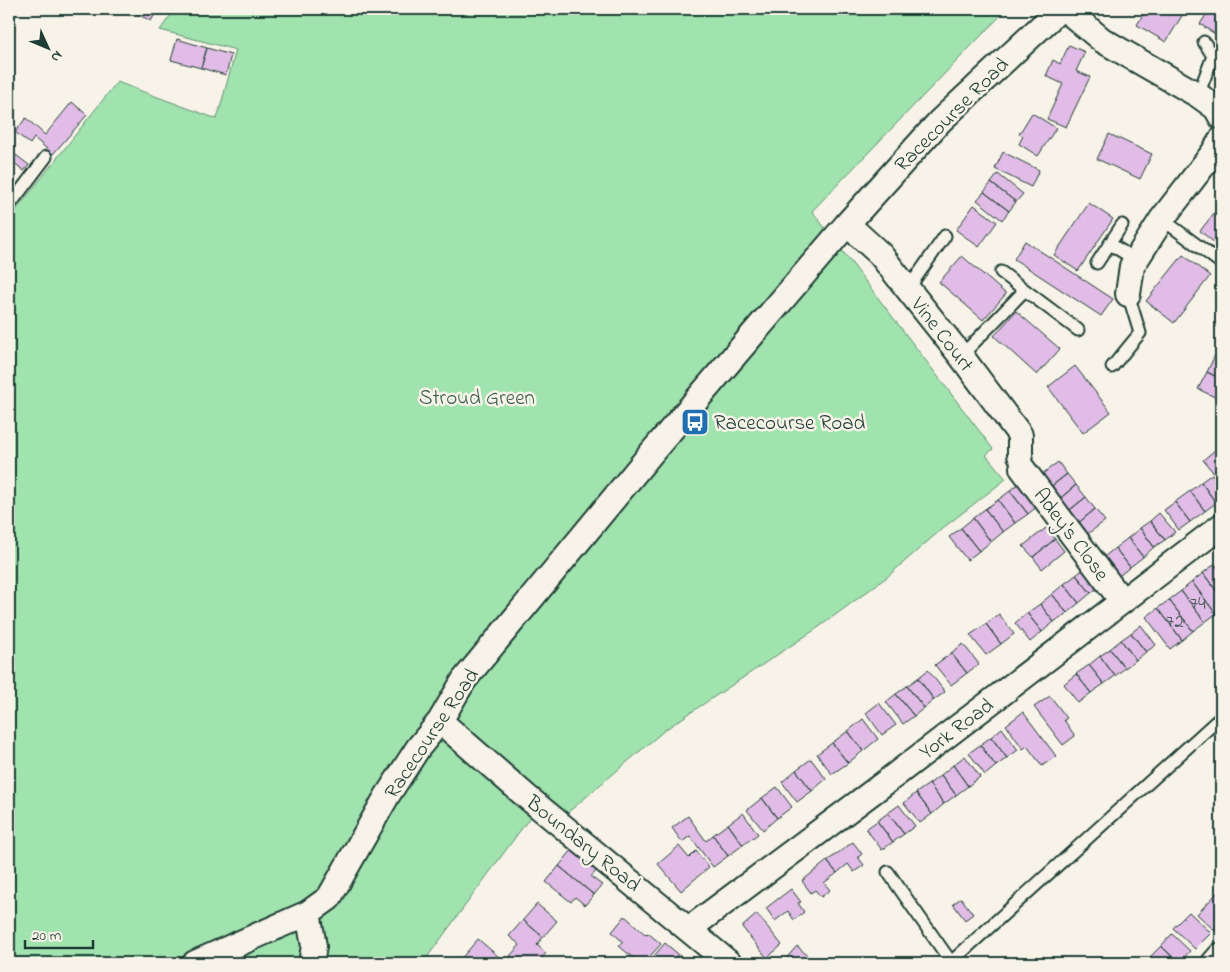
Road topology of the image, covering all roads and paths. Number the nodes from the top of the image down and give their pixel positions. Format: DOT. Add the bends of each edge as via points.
graph roads {
  1 [pos="1060,9"];
  2 [pos="1065,9"];
  3 [pos="1204,42"];
  4 [pos="1198,95"];
  5 [pos="1221,117"];
  6 [pos="1219,151"];
  7 [pos="46,157"];
  8 [pos="9,206"];
  9 [pos="1162,219"];
  10 [pos="847,224"];
  11 [pos="1122,225"];
  12 [pos="945,236"];
  13 [pos="1110,244"];
  14 [pos="1136,260"];
  15 [pos="1097,263"];
  16 [pos="1221,263"];
  17 [pos="1001,272"];
  18 [pos="908,289"];
  19 [pos="1025,290"];
  20 [pos="1128,294"];
  21 [pos="1078,330"];
  22 [pos="961,356"];
  23 [pos="1112,367"];
  24 [pos="1021,462"];
  25 [pos="1221,526"];
  26 [pos="1122,601"];
  27 [pos="1221,717"];
  28 [pos="440,721"];
  29 [pos="888,872"];
  30 [pos="308,913"];
  31 [pos="689,929"];
  32 [pos="1221,955"];
  33 [pos="195,963"];
  34 [pos="312,963"];
  35 [pos="729,963"];
  36 [pos="950,963"];
  37 [pos="1214,963"];
  1 -- 10 [label="street, Racecourse Road" via="940,121"];
  2 -- 4 [label="street" via="1102,40"];
  3 -- 4 [label="lane" via="1213,56"];
  4 -- 5 [label="street" via="1216,108"];
  6 -- 9 [label="street"];
  7 -- 8 [label="lane"];
  9 -- 14 [label="street"];
  9 -- 16 [label="lane"];
  10 -- 18 [label="street, Vine Court" via="880,254"];
  10 -- 28 [label="street, Racecourse Road" via="653,450 464,680"];
  11 -- 13 [label="lane"];
  12 -- 18 [label="lane"];
  13 -- 14 [label="lane"];
  13 -- 15 [label="lane"];
  14 -- 20 [label="street" via="1132,266"];
  17 -- 19 [label="lane"];
  18 -- 22 [label="street, Vine Court"];
  19 -- 21 [label="lane"];
  19 -- 22 [label="lane"];
  20 -- 23 [label="lane" via="1140,333"];
  22 -- 24 [label="street, Vine Court" via="1020,435"];
  24 -- 26 [label="street, Adey's Close"];
  25 -- 26 [label="street, York Road"];
  26 -- 31 [label="street, York Road"];
  27 -- 36 [label="lane"];
  28 -- 30 [label="street, Racecourse Road" via="418,748 388,796 334,891"];
  28 -- 31 [label="street, Boundary Road" via="527,797"];
  29 -- 36 [label="lane"];
  30 -- 33 [label="street, Racecourse Road"];
  30 -- 34 [label="street" via="314,946"];
  31 -- 35 [label="street, Boundary Road"];
  32 -- 37 [label="street"];
}
